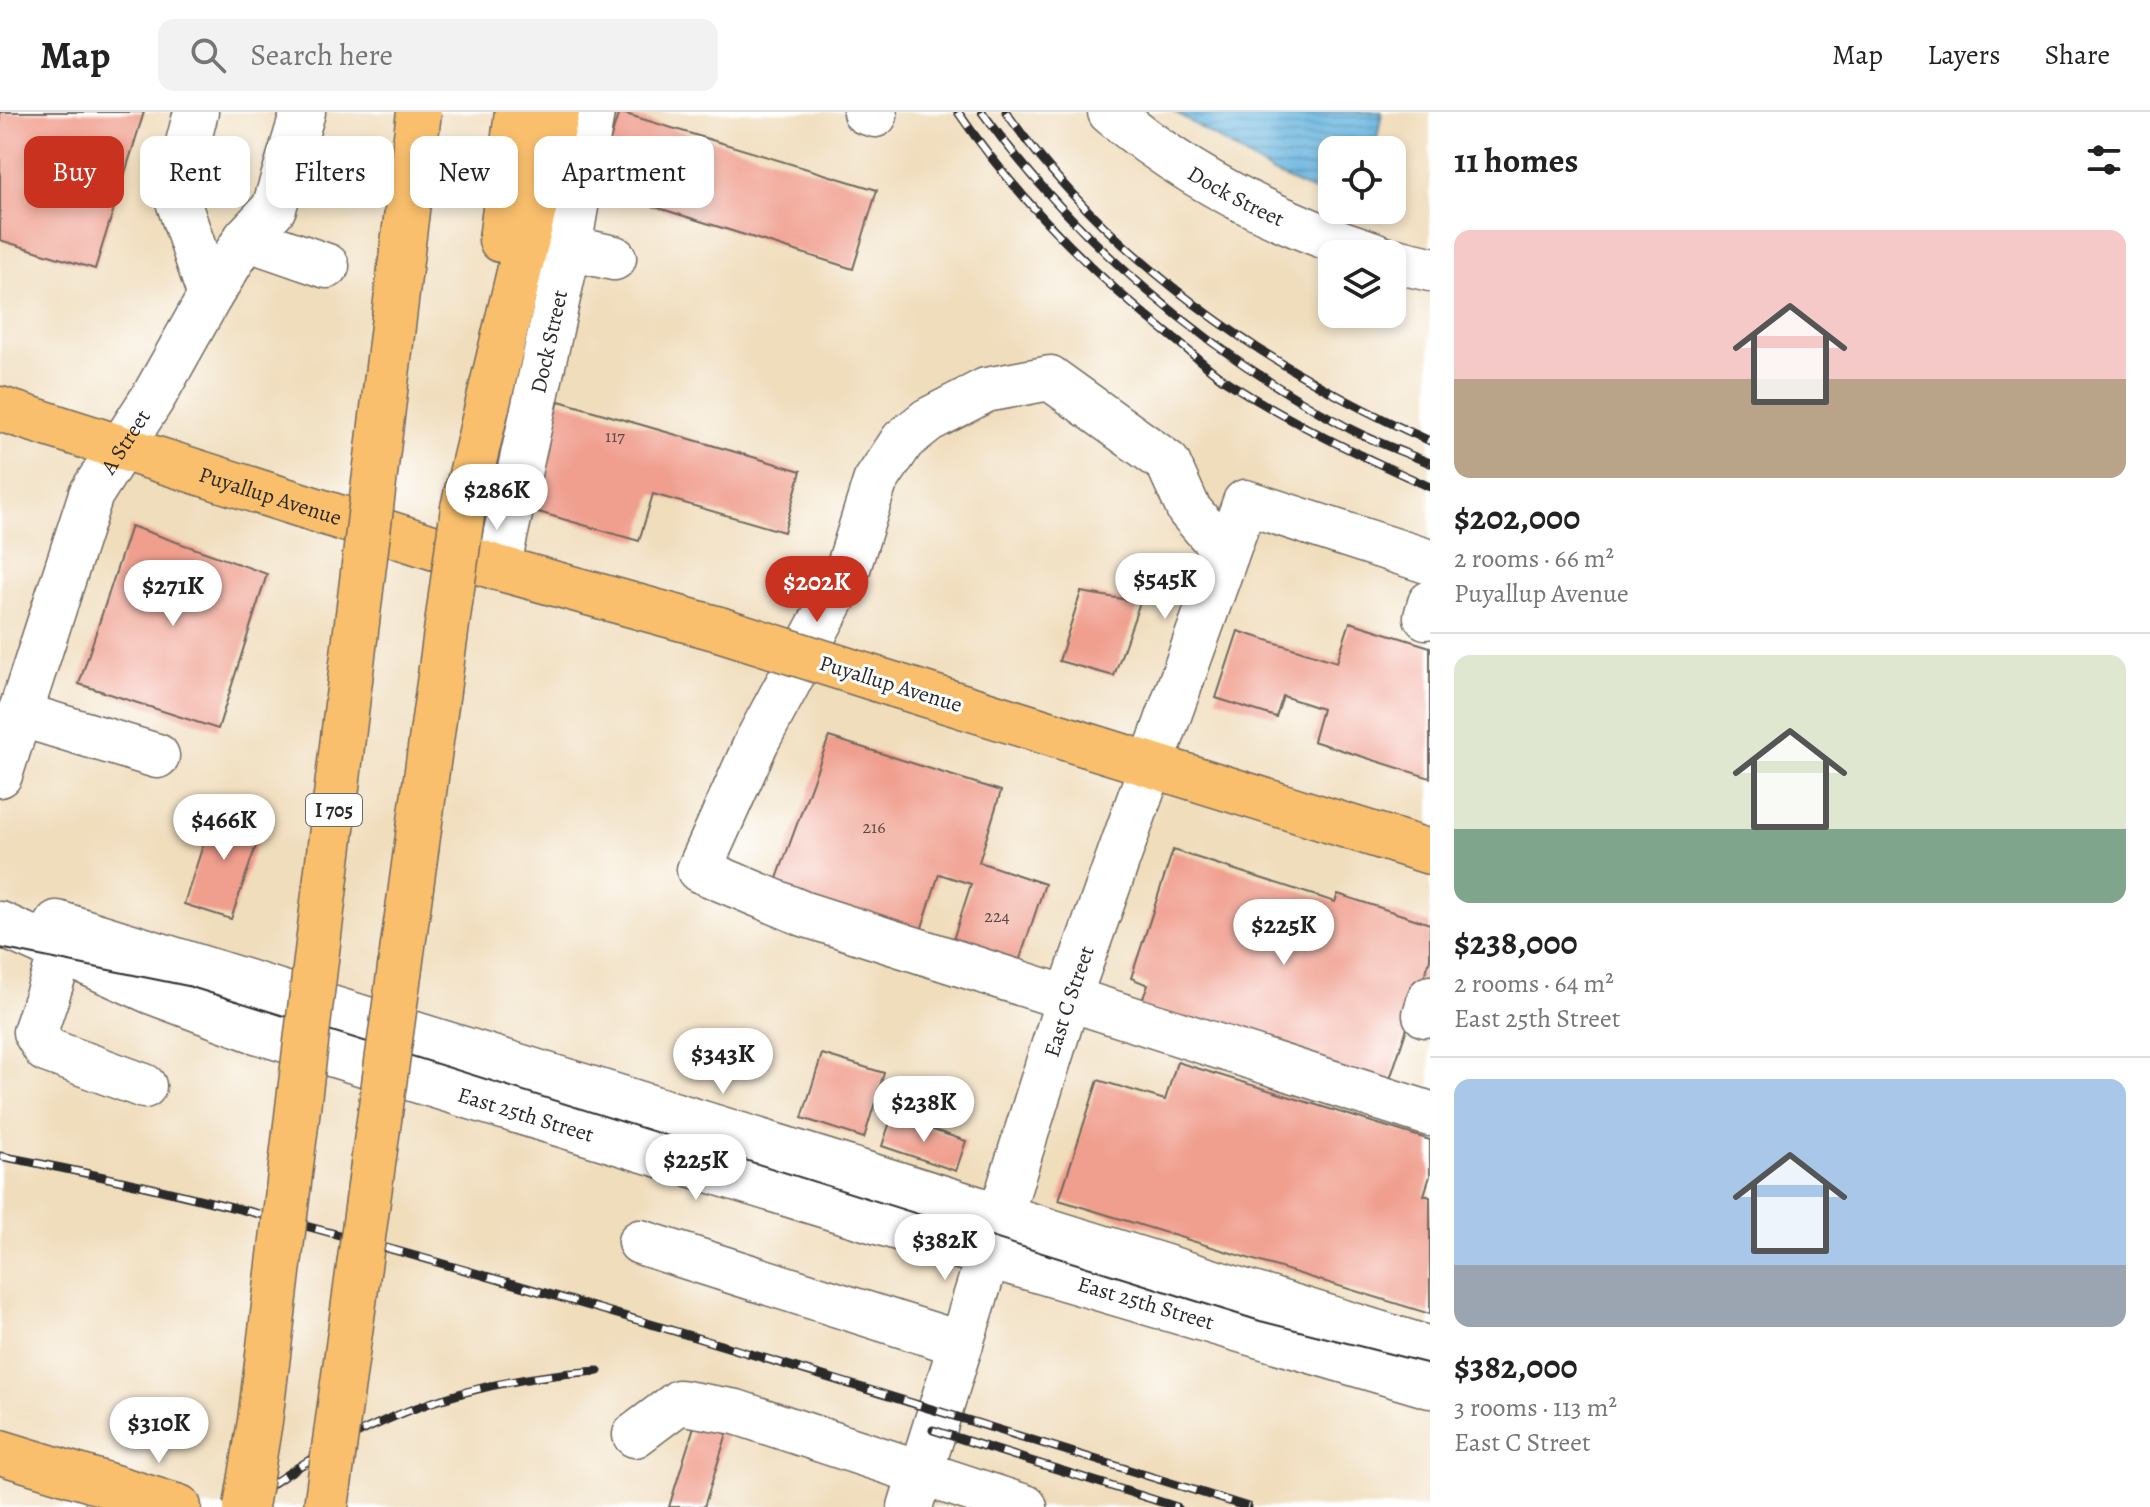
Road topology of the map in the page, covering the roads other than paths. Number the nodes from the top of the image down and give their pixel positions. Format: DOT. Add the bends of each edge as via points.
graph roads {
  1 [pos="196,112"];
  2 [pos="303,112"];
  3 [pos="419,112"];
  4 [pos="517,112"];
  5 [pos="557,112"];
  6 [pos="592,112"];
  7 [pos="1110,112"];
  8 [pos="246,238"];
  9 [pos="1336,240"];
  10 [pos="569,248"];
  11 [pos="614,258"];
  12 [pos="1406,263"];
  13 [pos="327,266"];
  14 [pos="1430,269"];
  15 [pos="210,296"];
  16 [pos="0,409"];
  17 [pos="122,448"];
  18 [pos="463,508"];
  19 [pos="1226,553"];
  20 [pos="1430,562"];
  21 [pos="498,568"];
  22 [pos="19,714"];
  23 [pos="157,756"];
  24 [pos="1149,764"];
  25 [pos="0,775"];
  26 [pos="1430,852"];
  27 [pos="0,910"];
  28 [pos="0,924"];
  29 [pos="62,951"];
  30 [pos="1068,999"];
  31 [pos="144,1086"];
  32 [pos="1430,1114"];
  33 [pos="373,1181"];
  34 [pos="994,1237"];
  35 [pos="640,1242"];
  36 [pos="961,1344"];
  37 [pos="1430,1349"];
  38 [pos="1430,1386"];
  39 [pos="635,1435"];
  40 [pos="0,1452"];
  41 [pos="914,1491"];
  42 [pos="179,1507"];
  43 [pos="246,1507"];
  44 [pos="326,1507"];
  45 [pos="350,1507"];
  46 [pos="1025,1507"];
  1 -- 15 [label="street" via="178,201"];
  2 -- 8 [label="street, A Street" via="274,208"];
  3 -- 43 [label="main road, I 705, bridge"];
  4 -- 18 [label="main road"];
  5 -- 18 [label="main road"];
  6 -- 10 [label="street, Dock Street"];
  7 -- 9 [label="street, Dock Street" via="1166,156 1270,216"];
  8 -- 13 [label="street"];
  8 -- 15 [label="street, A Street"];
  10 -- 11 [label="street"];
  10 -- 21 [label="street, Dock Street"];
  12 -- 14 [label="street"];
  15 -- 17 [label="street, A Street"];
  16 -- 17 [label="main road, Puyallup Avenue"];
  17 -- 21 [label="main road, Puyallup Avenue"];
  17 -- 22 [label="street, A Street" via="91,494"];
  18 -- 33 [label="main road, bridge"];
  19 -- 20 [label="street, East C Street" via="1245,502"];
  19 -- 24 [label="street, East C Street"];
  19 -- 30 [label="street" via="1189,510 1168,463 1050,378 986,390 928,420 903,440 875,482 846,575 757,741 699,870 804,914"];
  21 -- 24 [label="main road, Puyallup Avenue, bridge" via="719,629"];
  22 -- 23 [label="street"];
  22 -- 25 [label="street, A Street"];
  24 -- 26 [label="main road, Puyallup Avenue"];
  24 -- 30 [label="street, East C Street"];
  27 -- 34 [label="street, East 25th Street" via="75,928"];
  28 -- 29 [label="street, East 25th Street"];
  29 -- 31 [label="street" via="35,1032 46,1050"];
  29 -- 34 [label="street, East 25th Street" via="256,1031"];
  30 -- 32 [label="street"];
  30 -- 34 [label="street, East C Street"];
  33 -- 44 [label="main road, bridge"];
  33 -- 45 [label="main road, bridge"];
  34 -- 36 [label="street, East C Street"];
  34 -- 37 [label="street, East 25th Street"];
  34 -- 38 [label="street, East 25th Street"];
  35 -- 36 [label="street"];
  36 -- 41 [label="street, East C Street"];
  39 -- 41 [label="street" via="679,1402 736,1412"];
  40 -- 42 [label="main road"];
  41 -- 46 [label="street"];
}
